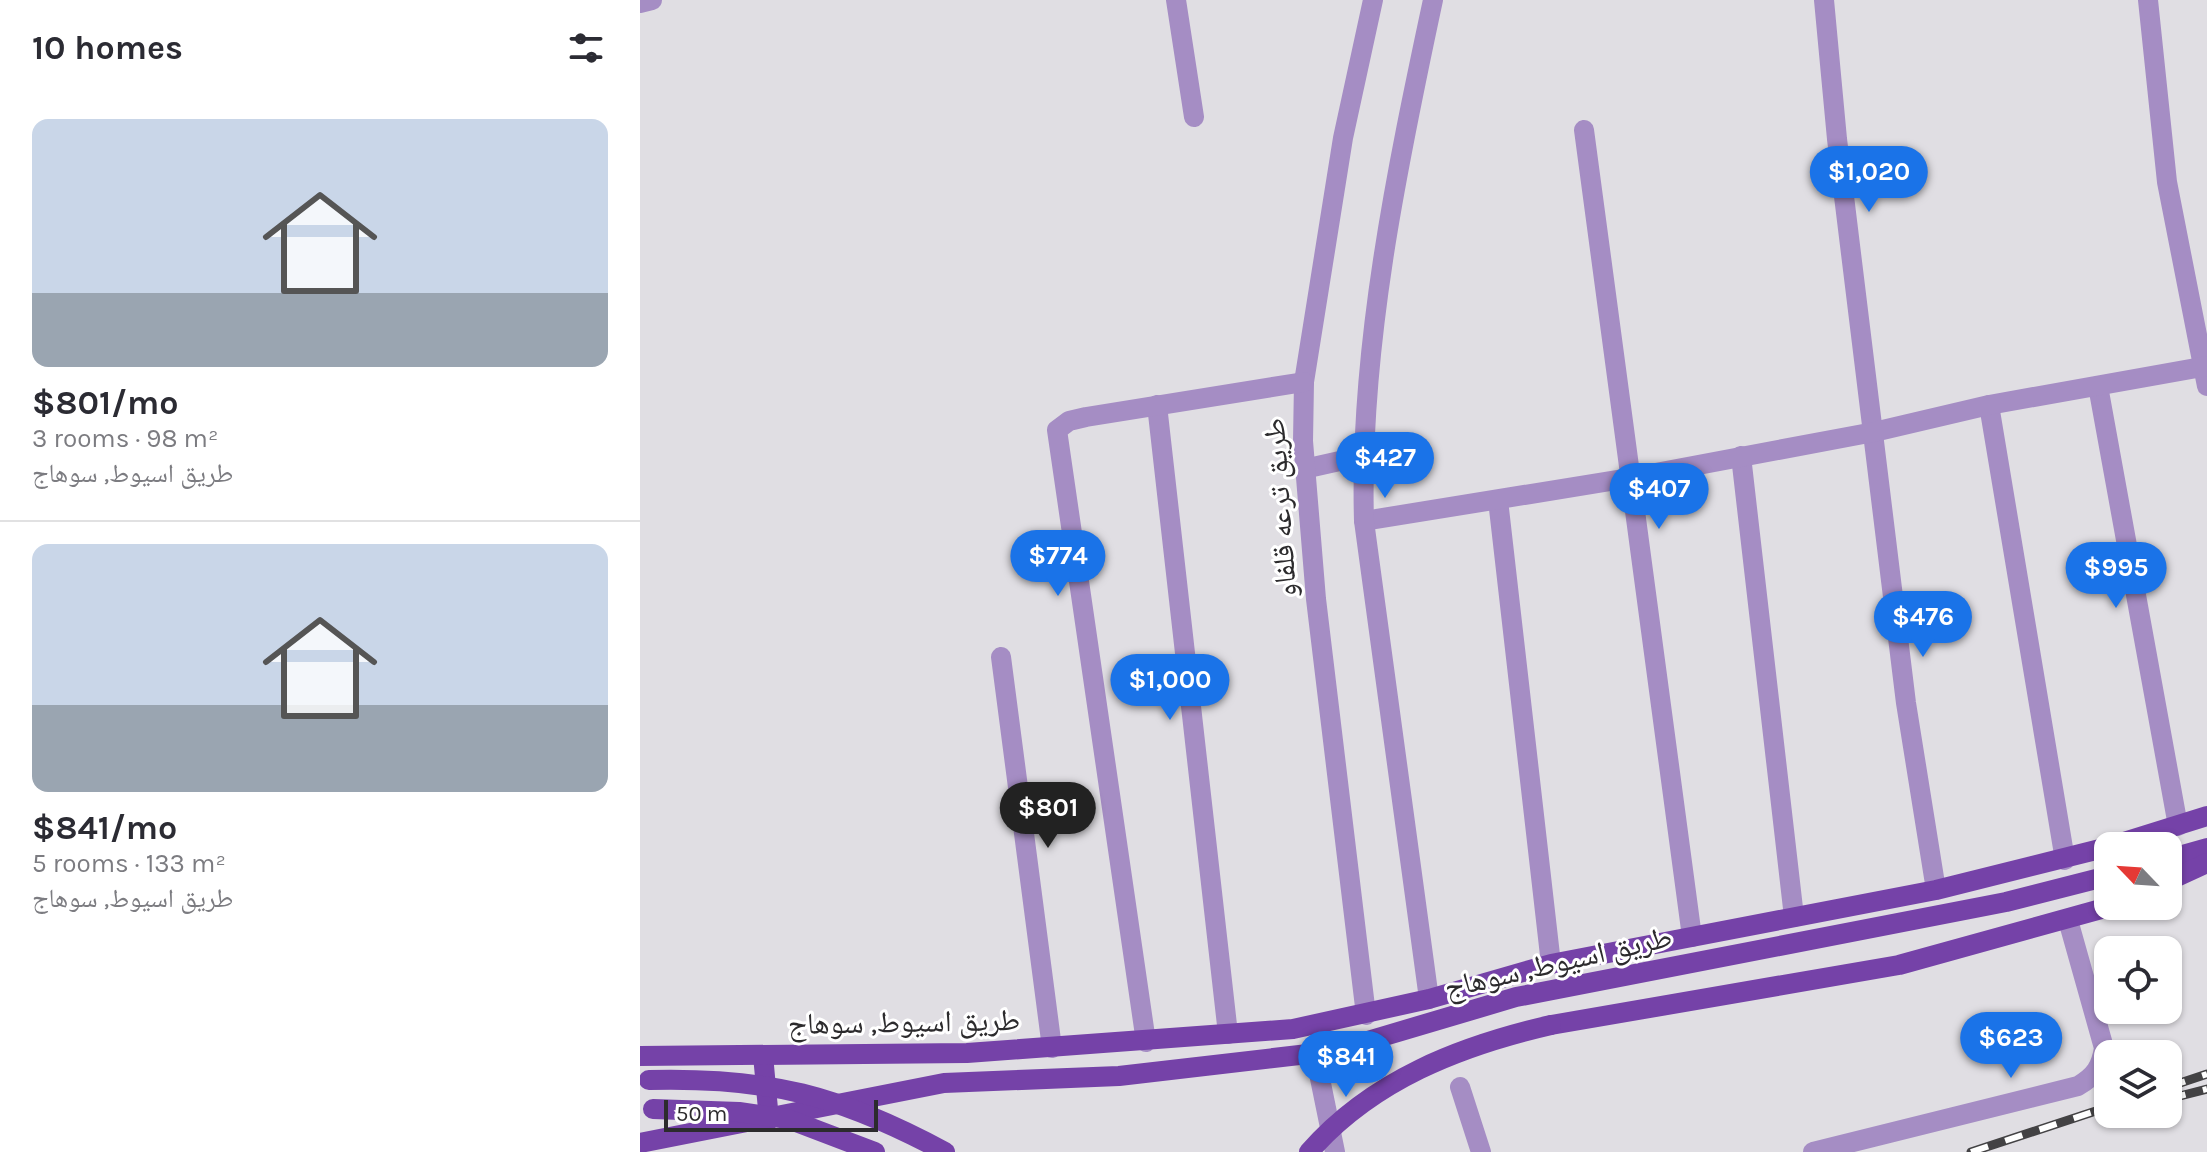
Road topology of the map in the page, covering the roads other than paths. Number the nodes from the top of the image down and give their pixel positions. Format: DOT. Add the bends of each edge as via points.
graph roads {
  1 [pos="652,0"];
  2 [pos="1176,0"];
  3 [pos="1373,0"];
  4 [pos="1433,0"];
  5 [pos="1824,0"];
  6 [pos="2148,0"];
  7 [pos="640,3"];
  8 [pos="1194,117"];
  9 [pos="1584,130"];
  10 [pos="2205,373"];
  11 [pos="1304,382"];
  12 [pos="2098,386"];
  13 [pos="1157,405"];
  14 [pos="1989,405"];
  15 [pos="1874,432"];
  16 [pos="1362,456"];
  17 [pos="1741,456"];
  18 [pos="1304,469"];
  19 [pos="1629,478"];
  20 [pos="1498,500"];
  21 [pos="1364,521"];
  22 [pos="1001,657"];
  23 [pos="2207,816"];
  24 [pos="2178,826"];
  25 [pos="2158,832"];
  26 [pos="2207,848"];
  27 [pos="2094,851"];
  28 [pos="2182,855"];
  29 [pos="2065,860"];
  30 [pos="2207,863"];
  31 [pos="2182,875"];
  32 [pos="2094,880"];
  33 [pos="1936,890"];
  34 [pos="2094,912"];
  35 [pos="1794,917"];
  36 [pos="2068,920"];
  37 [pos="1692,937"];
  38 [pos="1551,964"];
  39 [pos="1429,999"];
  40 [pos="1366,1015"];
  41 [pos="1228,1034"];
  42 [pos="1146,1042"];
  43 [pos="1052,1048"];
  44 [pos="1315,1054"];
  45 [pos="763,1055"];
  46 [pos="640,1056"];
  47 [pos="645,1080"];
  48 [pos="1460,1087"];
  49 [pos="646,1110"];
  50 [pos="769,1120"];
  51 [pos="640,1143"];
  52 [pos="875,1152"];
  53 [pos="945,1152"];
  54 [pos="1309,1152"];
  55 [pos="1335,1152"];
  56 [pos="1481,1152"];
  57 [pos="1813,1152"];
  1 -- 7 [label="street"];
  2 -- 8 [label="street"];
  3 -- 11 [label="street, طريق ترعه قلفاو" via="1343,138"];
  4 -- 16 [label="street" via="1384,261"];
  5 -- 15 [label="street"];
  6 -- 10 [label="street" via="2167,182"];
  9 -- 19 [label="street"];
  10 -- 12 [label="street"];
  11 -- 13 [label="street"];
  11 -- 18 [label="street, طريق ترعه قلفاو"];
  12 -- 14 [label="street"];
  12 -- 24 [label="street"];
  13 -- 41 [label="street"];
  13 -- 42 [label="street" via="1069,421 1061,425 1056,439"];
  14 -- 15 [label="street"];
  14 -- 29 [label="street"];
  15 -- 17 [label="street"];
  15 -- 33 [label="street" via="1906,703"];
  16 -- 18 [label="street"];
  16 -- 21 [label="street"];
  17 -- 19 [label="street"];
  17 -- 35 [label="street"];
  18 -- 40 [label="street, طريق ترعه قلفاو"];
  19 -- 20 [label="street"];
  19 -- 37 [label="street"];
  20 -- 21 [label="street"];
  20 -- 38 [label="street"];
  21 -- 39 [label="street"];
  22 -- 43 [label="street"];
  23 -- 24 [label="main road, طريق اسيوط, سوهاج"];
  24 -- 25 [label="main road, طريق اسيوط, سوهاج"];
  26 -- 28 [label="main road"];
  27 -- 29 [label="main road, طريق اسيوط, سوهاج"];
  29 -- 33 [label="main road, طريق اسيوط, سوهاج"];
  30 -- 31 [label="main road"];
  32 -- 44 [label="main road, طريق اسيوط, سوهاج" via="2006,902 1516,997 1373,1043"];
  33 -- 35 [label="main road, طريق اسيوط, سوهاج"];
  34 -- 36 [label="main road"];
  35 -- 37 [label="main road, طريق اسيوط, سوهاج"];
  36 -- 54 [label="main road, bridge" via="1899,965 1487,1040 1427,1064 1371,1097"];
  36 -- 57 [label="street" via="2104,1048 2092,1078 2078,1086"];
  37 -- 38 [label="main road, طريق اسيوط, سوهاج"];
  38 -- 39 [label="main road, طريق اسيوط, سوهاج"];
  39 -- 40 [label="main road, طريق اسيوط, سوهاج"];
  40 -- 41 [label="main road, طريق اسيوط, سوهاج"];
  41 -- 42 [label="main road, طريق اسيوط, سوهاج"];
  42 -- 43 [label="main road, طريق اسيوط, سوهاج"];
  43 -- 45 [label="main road, طريق اسيوط, سوهاج" via="888,1056"];
  44 -- 50 [label="main road, طريق اسيوط, سوهاج" via="1119,1076 944,1083"];
  44 -- 55 [label="street"];
  45 -- 46 [label="main road, طريق اسيوط, سوهاج"];
  45 -- 50 [label="main road"];
  47 -- 53 [label="main road, bridge" via="724,1079 790,1089 857,1109"];
  48 -- 56 [label="street"];
  49 -- 52 [label="main road, bridge" via="788,1119"];
  50 -- 51 [label="main road, طريق اسيوط, سوهاج"];
}
